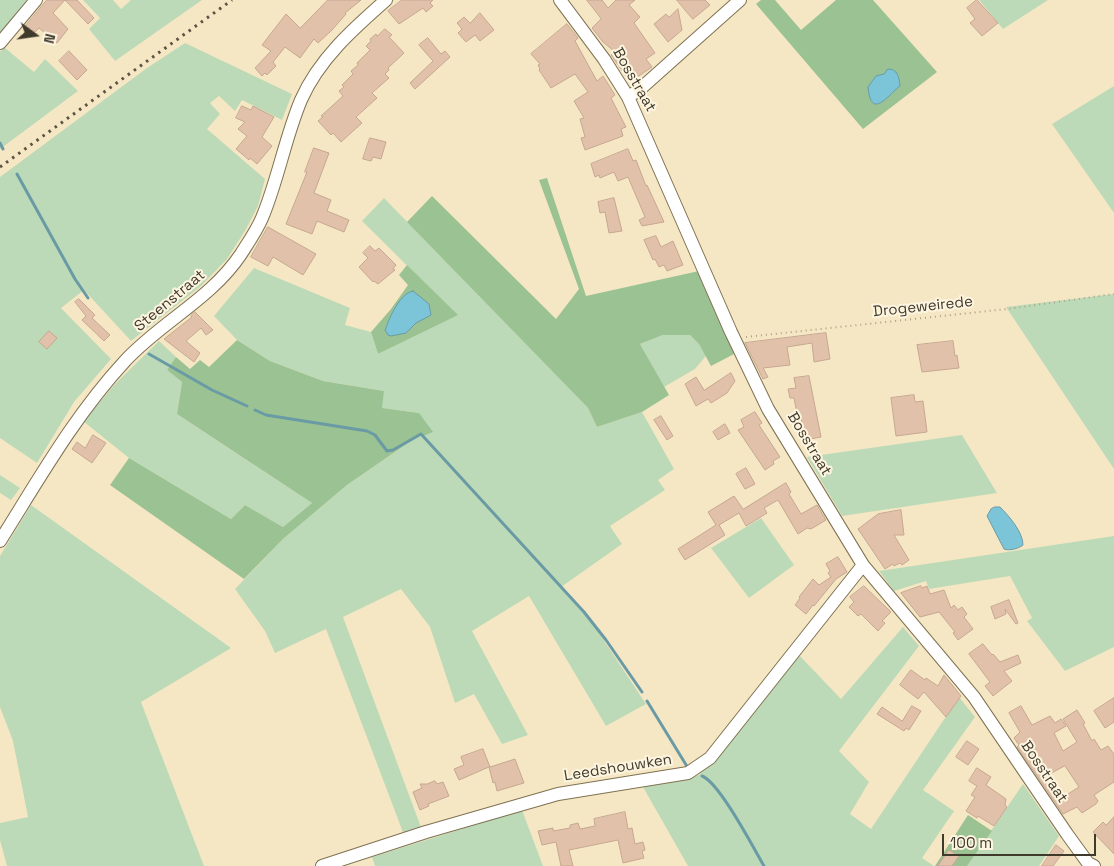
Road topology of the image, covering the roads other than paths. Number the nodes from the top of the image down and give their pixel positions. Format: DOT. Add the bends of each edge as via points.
graph roads {
  1 [pos="36,0"];
  2 [pos="386,0"];
  3 [pos="560,0"];
  4 [pos="740,0"];
  5 [pos="0,43"];
  6 [pos="628,97"];
  7 [pos="0,541"];
  8 [pos="862,565"];
  9 [pos="322,866"];
  10 [pos="1094,866"];
  1 -- 5 [label="street"];
  2 -- 7 [label="street, Steenstraat" via="350,31 324,61 301,99 262,220 241,255 214,288 126,360 95,395"];
  3 -- 6 [label="street, Bosstraat"];
  4 -- 6 [label="street"];
  6 -- 8 [label="street, Bosstraat" via="768,409"];
  8 -- 9 [label="street, Leedshouwken" via="710,758 688,773 558,794"];
  8 -- 10 [label="street, Bosstraat" via="974,697 1067,834"];
}
